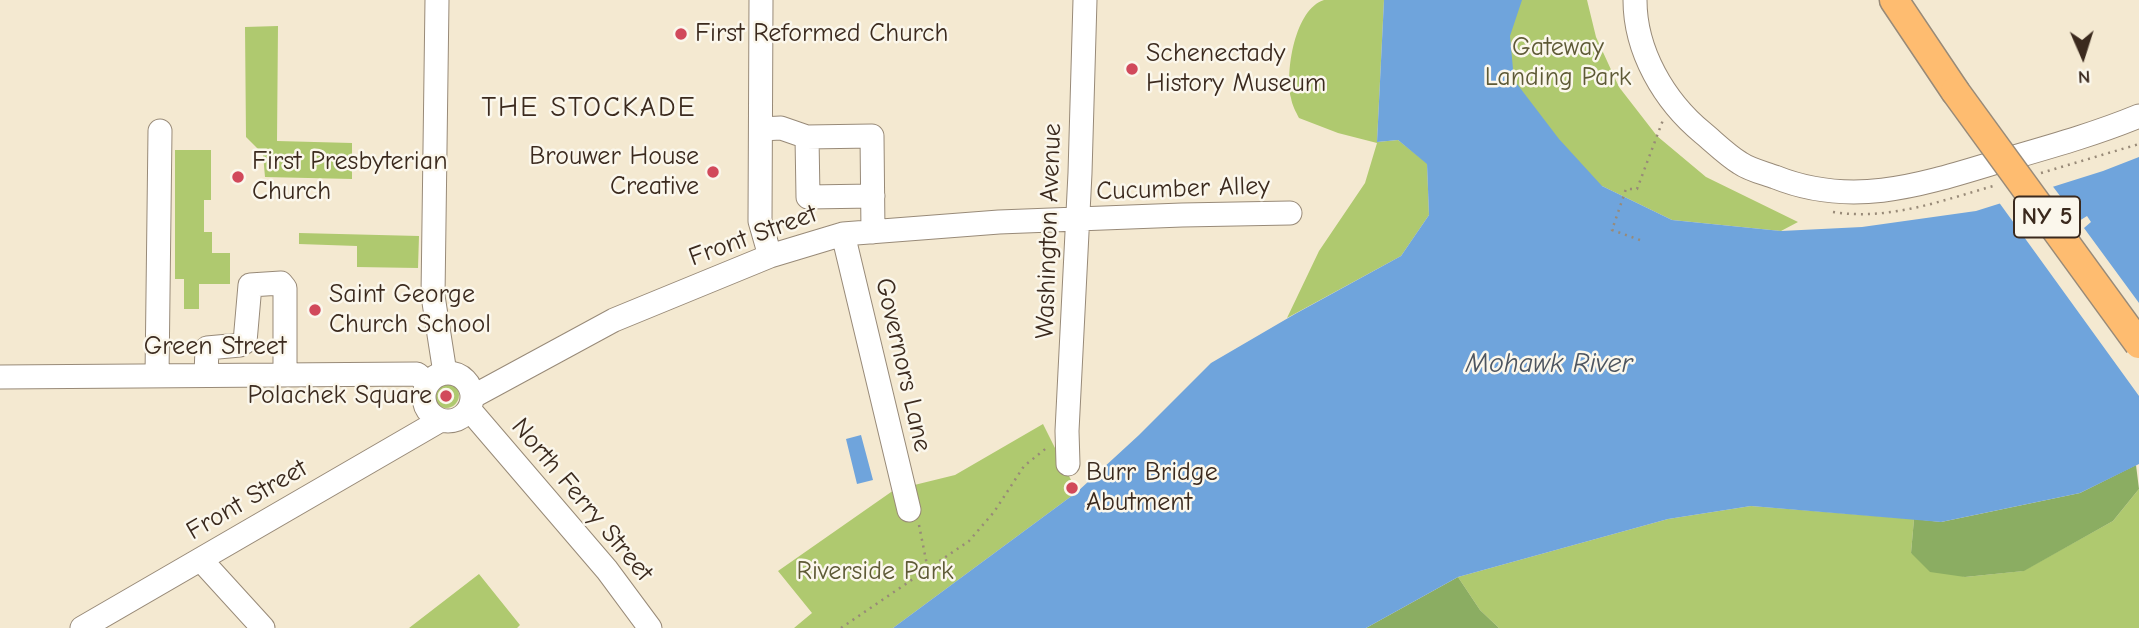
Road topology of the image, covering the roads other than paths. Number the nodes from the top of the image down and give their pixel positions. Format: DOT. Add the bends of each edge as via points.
graph roads {
  1 [pos="437,0"];
  2 [pos="761,0"];
  3 [pos="1085,0"];
  4 [pos="1634,0"];
  5 [pos="1894,0"];
  6 [pos="2139,116"];
  7 [pos="761,129"];
  8 [pos="160,131"];
  9 [pos="807,137"];
  10 [pos="873,196"];
  11 [pos="1290,214"];
  12 [pos="1077,221"];
  13 [pos="873,232"];
  14 [pos="843,234"];
  15 [pos="770,256"];
  16 [pos="285,342"];
  17 [pos="244,344"];
  18 [pos="2139,344"];
  19 [pos="206,375"];
  20 [pos="285,375"];
  21 [pos="157,376"];
  22 [pos="0,377"];
  23 [pos="437,378"];
  24 [pos="471,403"];
  25 [pos="441,419"];
  26 [pos="1068,464"];
  27 [pos="909,510"];
  28 [pos="201,560"];
  29 [pos="82,628"];
  30 [pos="263,628"];
  31 [pos="650,628"];
  1 -- 23 [label="street" via="433,296"];
  2 -- 7 [label="street"];
  3 -- 12 [label="street, Washington Avenue"];
  4 -- 6 [label="street" via="1651,71 1687,120 1741,164 1801,188 1862,193 1917,186 2100,132"];
  5 -- 18 [label="main road, NY 5, bridge"];
  7 -- 9 [label="street" via="782,128"];
  7 -- 15 [label="street" via="760,220"];
  8 -- 21 [label="street"];
  9 -- 10 [label="street" via="872,136"];
  9 -- 10 [label="street" via="808,197"];
  10 -- 13 [label="street"];
  11 -- 12 [label="street, Cucumber Alley"];
  12 -- 13 [label="street, Front Street"];
  12 -- 26 [label="street, Washington Avenue"];
  13 -- 14 [label="street, Front Street"];
  14 -- 15 [label="street, Front Street"];
  14 -- 27 [label="street, Governors Lane"];
  15 -- 24 [label="street, Front Street" via="614,320"];
  16 -- 17 [label="street"];
  16 -- 17 [label="street" via="285,288 274,282 254,283 248,288"];
  16 -- 20 [label="street"];
  17 -- 19 [label="street" via="207,348"];
  19 -- 20 [label="street, Green Street"];
  19 -- 21 [label="street, Green Street"];
  20 -- 23 [label="street, Green Street" via="417,374"];
  21 -- 22 [label="street, Green Street"];
  23 -- 24 [label="street" via="461,376 467,381"];
  23 -- 25 [label="street" via="424,397 434,416"];
  24 -- 25 [label="street, Front Street" via="457,419"];
  24 -- 31 [label="street, North Ferry Street"];
  25 -- 28 [label="street, Front Street"];
  28 -- 29 [label="street, Front Street"];
  28 -- 30 [label="street"];
}
